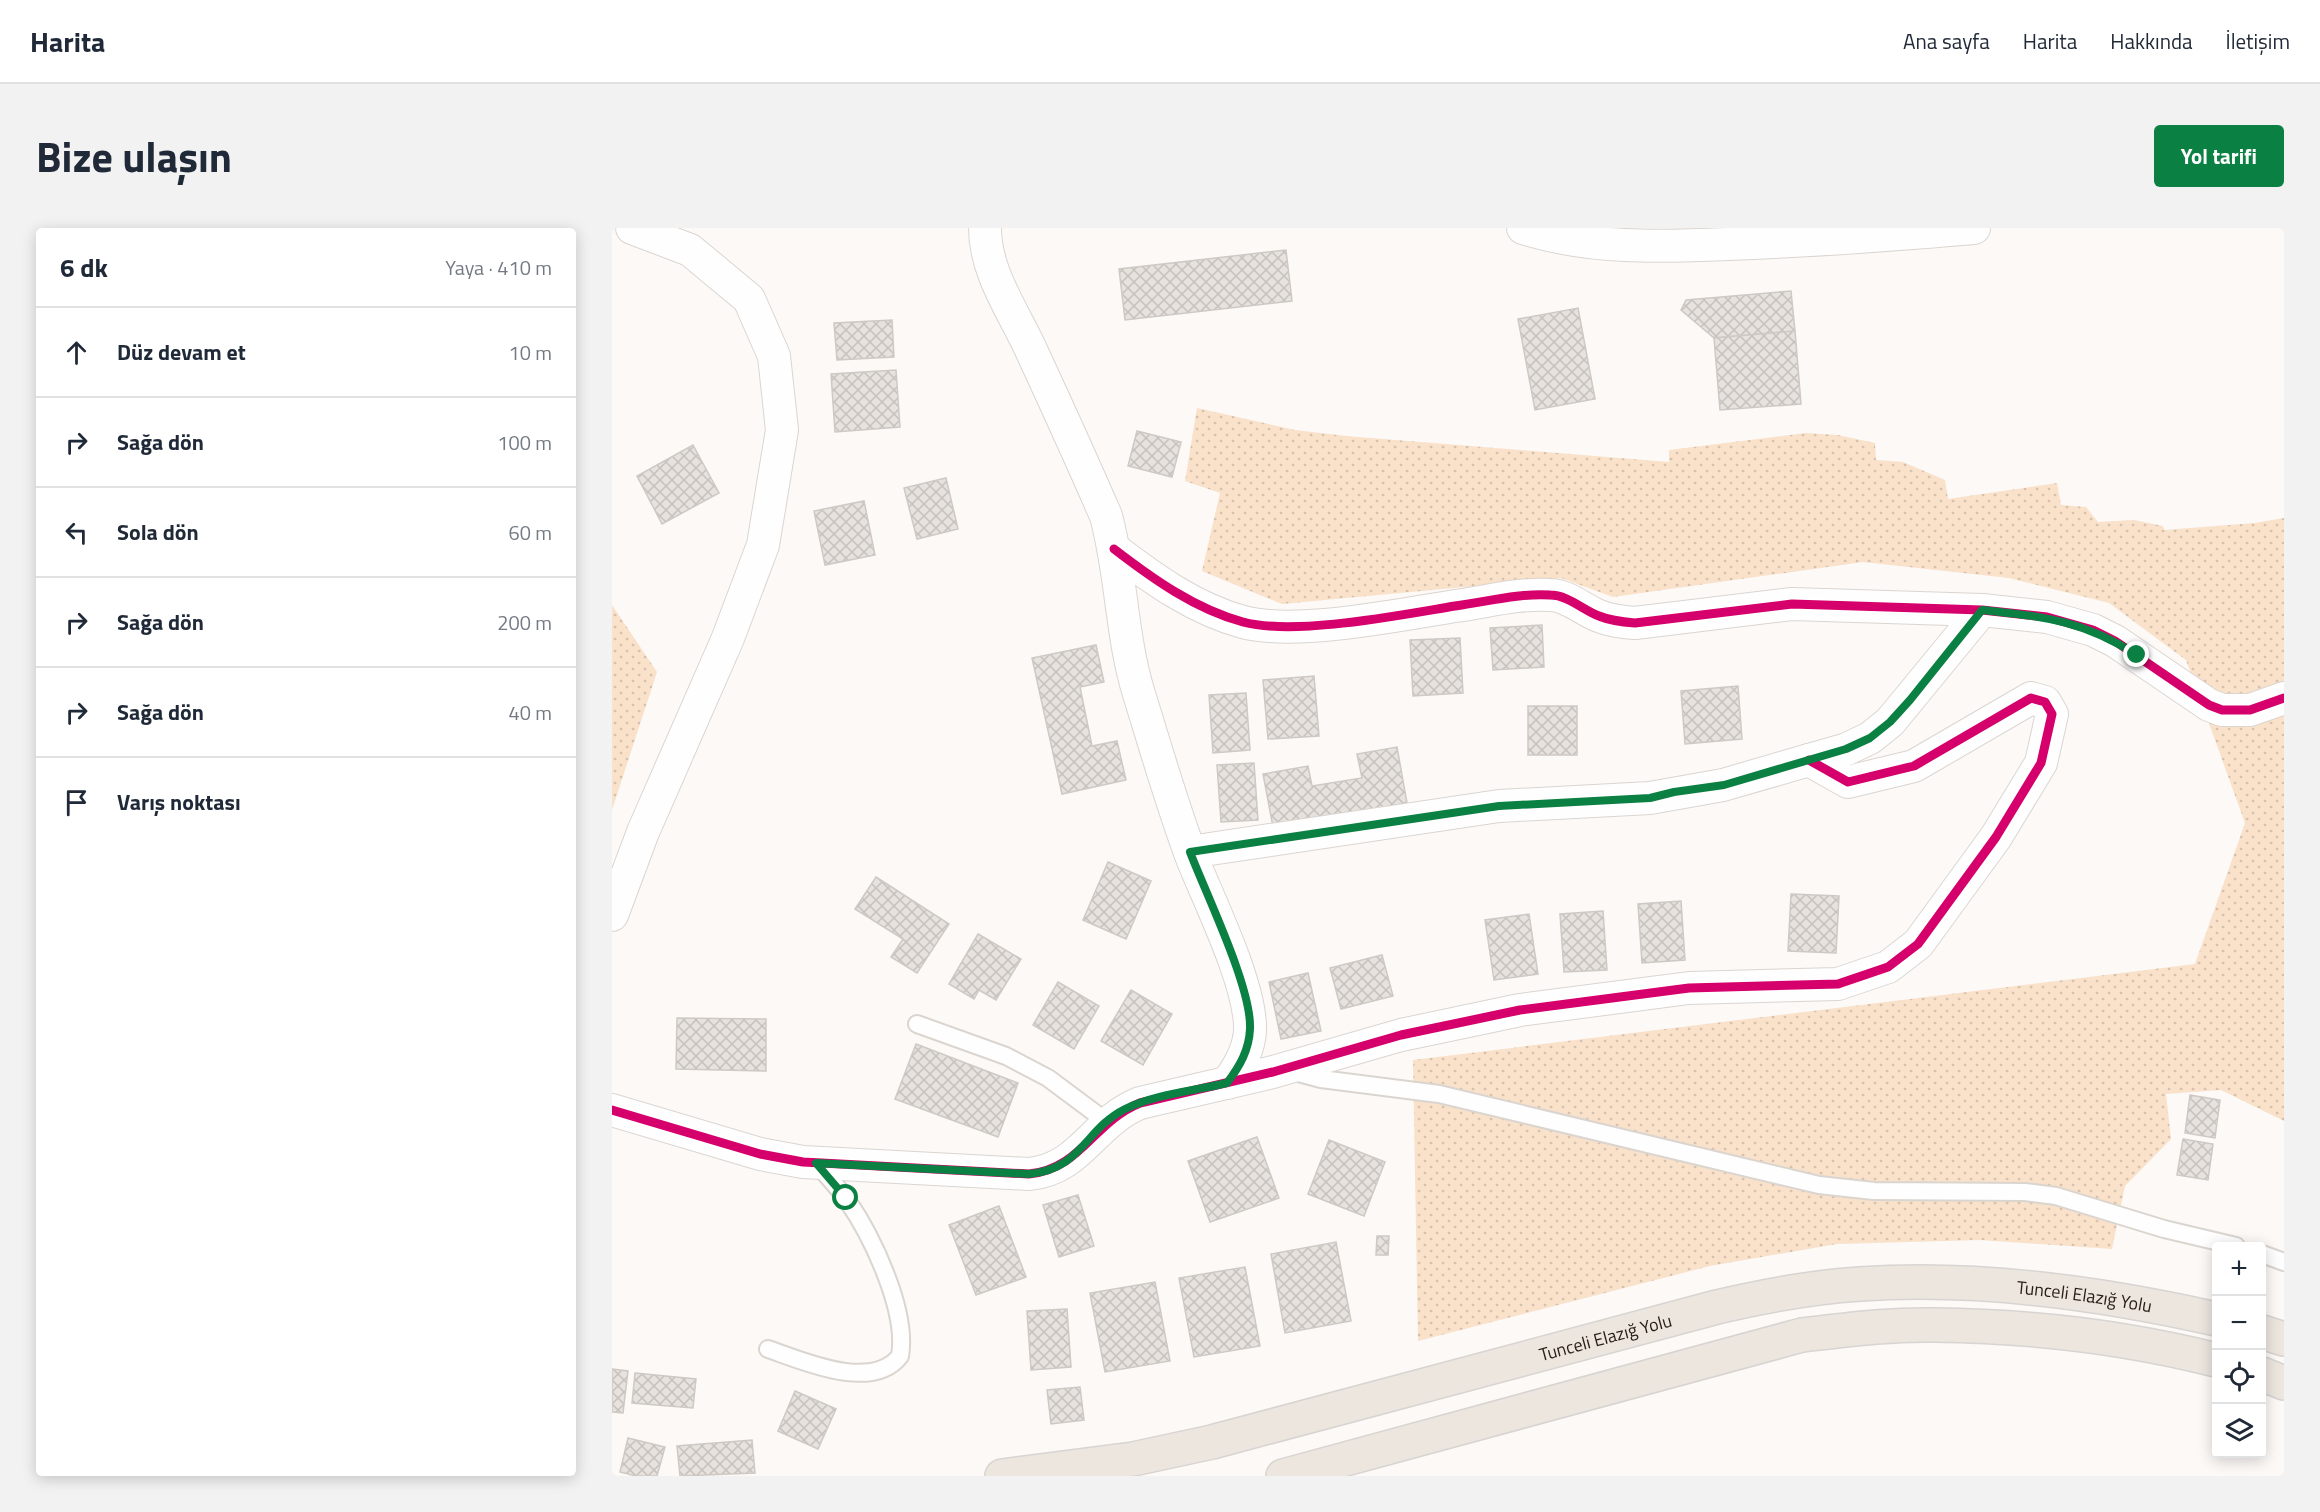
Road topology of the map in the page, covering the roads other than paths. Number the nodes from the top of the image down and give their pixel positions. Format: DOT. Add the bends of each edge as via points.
graph roads {
  1 [pos="632,228"];
  2 [pos="985,228"];
  3 [pos="1974,228"];
  4 [pos="1539,231"];
  5 [pos="1826,234"];
  6 [pos="1113,549"];
  7 [pos="1982,610"];
  8 [pos="2284,698"];
  9 [pos="1809,760"];
  10 [pos="1190,852"];
  11 [pos="612,915"];
  12 [pos="917,1024"];
  13 [pos="1282,1069"];
  14 [pos="1227,1083"];
  15 [pos="612,1110"];
  16 [pos="1107,1122"];
  17 [pos="816,1163"];
  18 [pos="2219,1242"];
  19 [pos="2266,1255"];
  20 [pos="2284,1262"];
  21 [pos="2212,1318"];
  22 [pos="2266,1333"];
  23 [pos="2284,1340"];
  24 [pos="768,1349"];
  25 [pos="2212,1359"];
  26 [pos="2266,1376"];
  27 [pos="2284,1383"];
  28 [pos="1002,1476"];
  29 [pos="1283,1476"];
  1 -- 11 [label="street" via="690,250 749,299 774,356 782,430 763,545"];
  2 -- 6 [label="street" via="985,248 996,278 1106,516"];
  3 -- 5 [label="street"];
  4 -- 5 [label="street" via="1660,247"];
  6 -- 7 [label="street" via="1200,606 1244,622 1271,626 1352,621 1507,597 1552,594 1599,616 1635,623 1782,604"];
  6 -- 10 [label="street" via="1125,640 1138,692"];
  7 -- 8 [label="street" via="2047,617 2093,630 2137,655 2198,699 2222,710 2250,710"];
  7 -- 9 [label="street" via="1890,722 1870,738"];
  9 -- 10 [label="street" via="1724,785 1650,798 1499,806"];
  9 -- 13 [label="street" via="1848,782 1914,766 2031,698 2044,702 2052,714 2042,763 1996,837 1918,944 1888,967 1838,984 1689,988 1520,1010 1401,1035"];
  10 -- 14 [label="street" via="1247,1007 1249,1041"];
  12 -- 16 [label="lane" via="1006,1056 1048,1078"];
  13 -- 14 [label="street"];
  13 -- 18 [label="lane" via="1321,1079 1439,1094 1818,1185 1874,1191 2025,1192 2056,1196"];
  14 -- 16 [label="street" via="1140,1103"];
  15 -- 17 [label="street" via="759,1154"];
  16 -- 17 [label="street" via="1070,1160 1045,1173"];
  17 -- 24 [label="lane" via="846,1198 882,1267 900,1332 900,1356 884,1370 849,1373"];
  19 -- 20 [label="lane"];
  21 -- 28 [label="main road, Tunceli Elazığ Yolu" via="2078,1294 1993,1285 1905,1282 1782,1292 1212,1442 1133,1459"];
  22 -- 23 [label="main road"];
  25 -- 29 [label="main road" via="2095,1337 2011,1328 1933,1324 1802,1335"];
  26 -- 27 [label="main road"];
}
